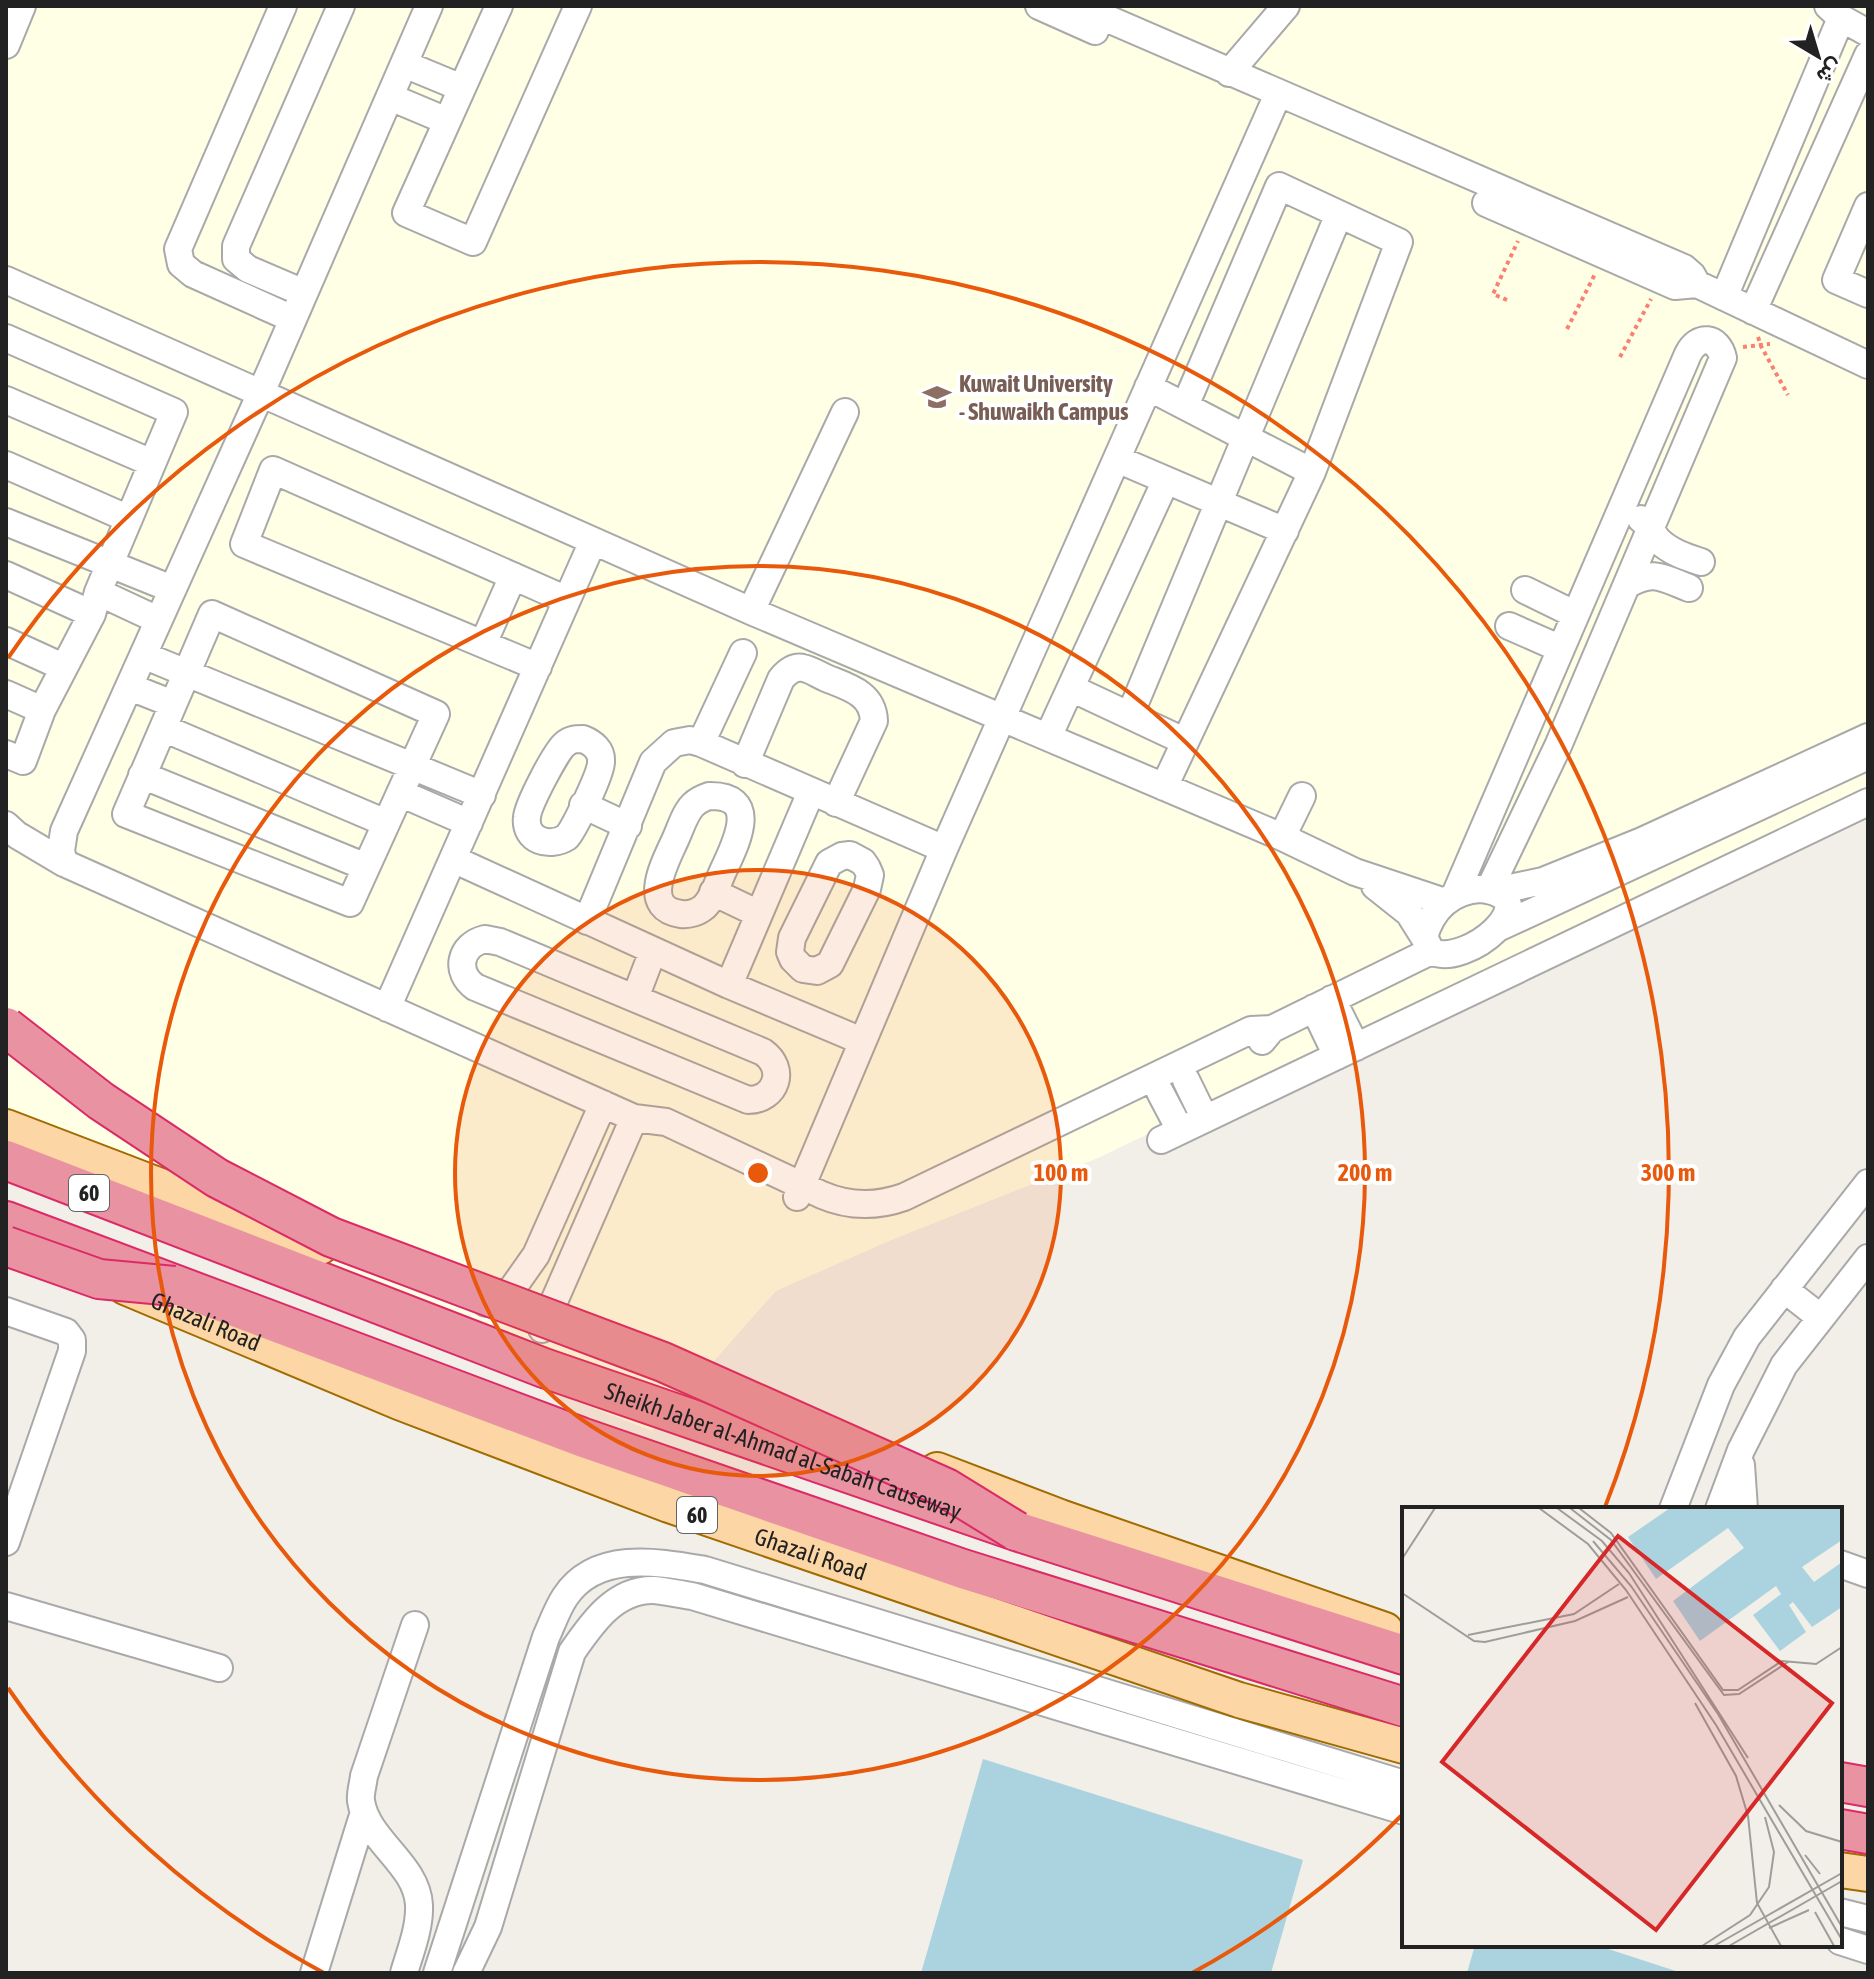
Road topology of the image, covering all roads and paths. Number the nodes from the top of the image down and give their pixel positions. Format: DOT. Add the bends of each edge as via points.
graph roads {
  1 [pos="22,6"];
  2 [pos="283,6"];
  3 [pos="341,6"];
  4 [pos="429,6"];
  5 [pos="499,6"];
  6 [pos="578,6"];
  7 [pos="1039,6"];
  8 [pos="1078,6"];
  9 [pos="1286,6"];
  10 [pos="1120,14"];
  11 [pos="1850,18"];
  12 [pos="6,45"];
  13 [pos="1868,55"];
  14 [pos="404,64"];
  15 [pos="1229,73"];
  16 [pos="462,88"];
  17 [pos="390,97"];
  18 [pos="1269,99"];
  19 [pos="447,121"];
  20 [pos="1339,214"];
  21 [pos="1865,220"];
  22 [pos="1527,221"];
  23 [pos="1604,255"];
  24 [pos="6,280"];
  25 [pos="1661,280"];
  26 [pos="1697,284"];
  27 [pos="304,293"];
  28 [pos="1868,294"];
  29 [pos="1724,297"];
  30 [pos="1507,300"];
  31 [pos="1753,311"];
  32 [pos="293,319"];
  33 [pos="1567,329"];
  34 [pos="1806,336"];
  35 [pos="6,338"];
  36 [pos="1761,346"];
  37 [pos="1721,347"];
  38 [pos="1620,357"];
  39 [pos="1868,365"];
  40 [pos="1148,387"];
  41 [pos="260,395"];
  42 [pos="1788,395"];
  43 [pos="6,400"];
  44 [pos="1185,406"];
  45 [pos="845,412"];
  46 [pos="1246,438"];
  47 [pos="1117,459"];
  48 [pos="152,463"];
  49 [pos="6,465"];
  50 [pos="1312,472"];
  51 [pos="1166,480"];
  52 [pos="1217,502"];
  53 [pos="1618,515"];
  54 [pos="129,519"];
  55 [pos="6,522"];
  56 [pos="1651,529"];
  57 [pos="1285,531"];
  58 [pos="593,541"];
  59 [pos="1701,562"];
  60 [pos="109,566"];
  61 [pos="6,575"];
  62 [pos="513,576"];
  63 [pos="1627,585"];
  64 [pos="1689,588"];
  65 [pos="172,589"];
  66 [pos="1525,590"];
  67 [pos="567,600"];
  68 [pos="95,603"];
  69 [pos="751,611"];
  70 [pos="1574,614"];
  71 [pos="158,620"];
  72 [pos="1509,626"];
  73 [pos="6,641"];
  74 [pos="483,644"];
  75 [pos="1559,648"];
  76 [pos="743,653"];
  77 [pos="143,655"];
  78 [pos="63,667"];
  79 [pos="538,667"];
  80 [pos="187,673"];
  81 [pos="130,687"];
  82 [pos="1071,688"];
  83 [pos="6,694"];
  84 [pos="42,710"];
  85 [pos="997,715"];
  86 [pos="1130,715"];
  87 [pos="168,716"];
  88 [pos="1526,726"];
  89 [pos="1048,737"];
  90 [pos="1868,737"];
  91 [pos="1184,741"];
  92 [pos="701,743"];
  93 [pos="1558,746"];
  94 [pos="6,754"];
  95 [pos="1868,756"];
  96 [pos="745,764"];
  97 [pos="413,765"];
  98 [pos="142,775"];
  99 [pos="1164,787"];
  100 [pos="811,792"];
  101 [pos="400,793"];
  102 [pos="482,795"];
  103 [pos="1302,796"];
  104 [pos="1868,802"];
  105 [pos="836,803"];
  106 [pos="583,805"];
  107 [pos="386,823"];
  108 [pos="469,823"];
  109 [pos="6,825"];
  110 [pos="628,826"];
  111 [pos="1282,837"];
  112 [pos="1692,840"];
  113 [pos="939,848"];
  114 [pos="453,859"];
  115 [pos="64,863"];
  116 [pos="366,867"];
  117 [pos="779,868"];
  118 [pos="1355,872"];
  119 [pos="1708,879"];
  120 [pos="817,885"];
  121 [pos="1492,890"];
  122 [pos="713,892"];
  123 [pos="1450,898"];
  124 [pos="759,914"];
  125 [pos="587,921"];
  126 [pos="1500,927"];
  127 [pos="1427,944"];
  128 [pos="653,951"];
  129 [pos="729,985"];
  130 [pos="635,998"];
  131 [pos="1323,1004"];
  132 [pos="387,1008"];
  133 [pos="6,1027"];
  134 [pos="1272,1029"];
  135 [pos="850,1036"];
  136 [pos="1347,1052"];
  137 [pos="1186,1080"];
  138 [pos="1160,1092"];
  139 [pos="603,1104"];
  140 [pos="636,1119"];
  141 [pos="1205,1119"];
  142 [pos="6,1127"];
  143 [pos="6,1133"];
  144 [pos="6,1160"];
  145 [pos="1868,1183"];
  146 [pos="792,1188"];
  147 [pos="6,1221"];
  148 [pos="171,1226"];
  149 [pos="6,1239"];
  150 [pos="6,1246"];
  151 [pos="1866,1262"];
  152 [pos="174,1286"];
  153 [pos="1784,1289"];
  154 [pos="476,1307"];
  155 [pos="6,1311"];
  156 [pos="1821,1318"];
  157 [pos="542,1329"];
  158 [pos="1741,1450"];
  159 [pos="1674,1507"];
  160 [pos="1720,1507"];
  161 [pos="1744,1507"];
  162 [pos="1016,1531"];
  163 [pos="6,1542"];
  164 [pos="1842,1565"];
  165 [pos="1868,1574"];
  166 [pos="6,1606"];
  167 [pos="415,1625"];
  168 [pos="1402,1635"];
  169 [pos="1402,1654"];
  170 [pos="219,1668"];
  171 [pos="1402,1706"];
  172 [pos="1402,1745"];
  173 [pos="1842,1768"];
  174 [pos="1868,1772"];
  175 [pos="1842,1782"];
  176 [pos="1402,1783"];
  177 [pos="1868,1787"];
  178 [pos="1402,1810"];
  179 [pos="364,1812"];
  180 [pos="1842,1829"];
  181 [pos="1868,1834"];
  182 [pos="1842,1870"];
  183 [pos="1868,1874"];
  184 [pos="1842,1912"];
  185 [pos="1868,1919"];
  186 [pos="1842,1942"];
  187 [pos="1868,1950"];
  188 [pos="314,1973"];
  189 [pos="404,1973"];
  190 [pos="437,1973"];
  191 [pos="466,1973"];
  1 -- 12 [label="street"];
  2 -- 32 [label="street" via="178,249 181,264 193,274"];
  3 -- 27 [label="street" via="236,246 236,259 248,269"];
  4 -- 14 [label="street"];
  5 -- 16 [label="street"];
  6 -- 19 [label="street" via="473,242 406,213"];
  7 -- 18 [label="street"];
  8 -- 10 [label="street"];
  9 -- 15 [label="street"];
  10 -- 15 [label="street"];
  11 -- 29 [label="street"];
  13 -- 31 [label="street"];
  14 -- 16 [label="street"];
  14 -- 17 [label="street"];
  15 -- 18 [label="street"];
  16 -- 19 [label="street"];
  17 -- 19 [label="street"];
  17 -- 27 [label="street"];
  18 -- 22 [label="street"];
  18 -- 26 [label="street" via="1684,268"];
  18 -- 40 [label="street"];
  18 -- 85 [label="street"];
  20 -- 44 [label="street" via="1279,186"];
  20 -- 46 [label="street"];
  20 -- 50 [label="street" via="1399,242"];
  21 -- 28 [label="street" via="1836,280"];
  22 -- 23 [label="street"];
  22 -- 30 [label="path" via="1493,294"];
  23 -- 25 [label="street"];
  23 -- 33 [label="path"];
  24 -- 41 [label="street"];
  25 -- 26 [label="street" via="1681,287"];
  25 -- 38 [label="path"];
  26 -- 29 [label="street"];
  27 -- 32 [label="street"];
  29 -- 31 [label="street"];
  31 -- 34 [label="street"];
  31 -- 36 [label="path"];
  32 -- 41 [label="street"];
  34 -- 36 [label="path"];
  34 -- 39 [label="street"];
  35 -- 48 [label="street" via="174,412"];
  36 -- 37 [label="path"];
  36 -- 42 [label="path"];
  37 -- 53 [label="street" via="1702,339 1693,345"];
  37 -- 56 [label="street" via="1723,358"];
  40 -- 44 [label="street"];
  40 -- 47 [label="street"];
  41 -- 58 [label="street"];
  41 -- 65 [label="street"];
  43 -- 48 [label="street"];
  44 -- 46 [label="street"];
  45 -- 69 [label="street"];
  46 -- 50 [label="street"];
  46 -- 52 [label="street"];
  47 -- 51 [label="street"];
  47 -- 85 [label="street"];
  48 -- 54 [label="street"];
  49 -- 54 [label="street"];
  50 -- 57 [label="street"];
  51 -- 52 [label="street"];
  51 -- 82 [label="street"];
  52 -- 57 [label="street"];
  52 -- 86 [label="street"];
  53 -- 56 [label="street" via="1633,515"];
  53 -- 70 [label="street"];
  54 -- 60 [label="street"];
  55 -- 60 [label="street"];
  56 -- 59 [label="street" via="1680,555"];
  56 -- 63 [label="street"];
  57 -- 91 [label="street"];
  58 -- 67 [label="street"];
  58 -- 69 [label="street"];
  60 -- 65 [label="street"];
  60 -- 68 [label="street"];
  61 -- 68 [label="street"];
  62 -- 67 [label="street"];
  62 -- 74 [label="street"];
  62 -- 74 [label="street" via="273,470 244,544"];
  63 -- 64 [label="street" via="1642,576 1659,575"];
  63 -- 93 [label="street"];
  65 -- 71 [label="street"];
  66 -- 70 [label="street"];
  67 -- 79 [label="street"];
  68 -- 71 [label="street"];
  68 -- 78 [label="street"];
  69 -- 85 [label="street"];
  70 -- 75 [label="street"];
  71 -- 77 [label="street"];
  72 -- 75 [label="street"];
  73 -- 78 [label="street"];
  74 -- 79 [label="street"];
  75 -- 88 [label="street"];
  76 -- 92 [label="street" via="740,687"];
  77 -- 80 [label="street"];
  77 -- 81 [label="street"];
  78 -- 84 [label="street"];
  79 -- 102 [label="street"];
  80 -- 87 [label="street"];
  80 -- 97 [label="street"];
  80 -- 97 [label="street" via="212,614 436,714"];
  81 -- 87 [label="street"];
  81 -- 115 [label="street" via="64,831"];
  82 -- 86 [label="street"];
  82 -- 89 [label="street"];
  83 -- 84 [label="street"];
  84 -- 94 [label="street" via="23,761"];
  85 -- 89 [label="street"];
  85 -- 113 [label="street"];
  86 -- 91 [label="street"];
  87 -- 98 [label="street"];
  87 -- 107 [label="street"];
  88 -- 93 [label="street" via="1543,742"];
  88 -- 123 [label="street"];
  89 -- 99 [label="street"];
  90 -- 121 [label="street" via="1642,841 1543,881"];
  91 -- 99 [label="street"];
  92 -- 96 [label="street"];
  92 -- 110 [label="street" via="674,743 653,762"];
  93 -- 121 [label="street"];
  95 -- 112 [label="street"];
  96 -- 100 [label="street"];
  96 -- 105 [label="street" via="785,675 802,668 845,686 865,697 874,721"];
  97 -- 101 [label="street"];
  97 -- 102 [label="street"];
  98 -- 116 [label="street"];
  98 -- 116 [label="street" via="126,814 350,903"];
  99 -- 111 [label="street"];
  100 -- 105 [label="street"];
  100 -- 117 [label="street"];
  101 -- 107 [label="street"];
  101 -- 108 [label="street"];
  102 -- 108 [label="street"];
  103 -- 111 [label="street"];
  104 -- 119 [label="street"];
  105 -- 113 [label="street"];
  106 -- 110 [label="street"];
  107 -- 116 [label="street"];
  108 -- 114 [label="street"];
  109 -- 115 [label="street"];
  110 -- 125 [label="street"];
  111 -- 118 [label="street"];
  112 -- 119 [label="street"];
  112 -- 126 [label="street"];
  113 -- 135 [label="street"];
  113 -- 146 [label="street"];
  114 -- 125 [label="street"];
  114 -- 132 [label="street"];
  115 -- 132 [label="street"];
  117 -- 120 [label="street"];
  117 -- 124 [label="street"];
  118 -- 123 [label="street"];
  118 -- 127 [label="street" via="1398,902"];
  119 -- 136 [label="street"];
  121 -- 123 [label="street"];
  121 -- 126 [label="street" via="1508,908"];
  122 -- 124 [label="street"];
  123 -- 127 [label="street" via="1430,920"];
  124 -- 129 [label="street"];
  125 -- 128 [label="street"];
  126 -- 127 [label="street" via="1462,951 1441,955"];
  127 -- 131 [label="street"];
  128 -- 129 [label="street"];
  128 -- 130 [label="street"];
  129 -- 135 [label="street"];
  130 -- 130 [label="street" via="493,939 477,940 462,958 463,975 475,987 740,1097 756,1100 771,1091 776,1069 763,1052"];
  131 -- 134 [label="street"];
  131 -- 136 [label="street"];
  132 -- 139 [label="street"];
  133 -- 162 [label="highway, bridge" via="101,1101 217,1178 331,1237 663,1362 946,1488"];
  134 -- 137 [label="street" via="1257,1045"];
  134 -- 146 [label="street" via="1251,1030 890,1202 848,1203"];
  135 -- 146 [label="street"];
  136 -- 141 [label="street"];
  137 -- 138 [label="street"];
  137 -- 141 [label="street"];
  138 -- 141 [label="street" via="1170,1135"];
  138 -- 146 [label="street" via="898,1216 851,1218"];
  139 -- 140 [label="street"];
  139 -- 154 [label="street" via="536,1255 512,1289"];
  140 -- 146 [label="street" via="666,1122"];
  140 -- 157 [label="street"];
  142 -- 154 [label="main road, 60"];
  143 -- 148 [label="highway" via="141,1199"];
  144 -- 148 [label="highway, 60"];
  145 -- 153 [label="street"];
  147 -- 152 [label="highway, Ghazali Road / 60, bridge"];
  148 -- 162 [label="highway, Sheikh Jaber al-Ahmad al-Sabah Causeway / 60, bridge" via="544,1368"];
  149 -- 172 [label="main road, Ghazali Road / 60" via="399,1402 669,1505 1239,1700"];
  150 -- 152 [label="highway, bridge" via="99,1279"];
  151 -- 156 [label="street"];
  152 -- 171 [label="highway, 60" via="581,1437 948,1564"];
  153 -- 156 [label="street"];
  153 -- 159 [label="street" via="1747,1337 1721,1385"];
  154 -- 157 [label="main road, 60"];
  155 -- 163 [label="street" via="66,1332 72,1351"];
  156 -- 158 [label="street" via="1784,1365"];
  157 -- 168 [label="main road, 60"];
  158 -- 160 [label="street"];
  158 -- 161 [label="street"];
  162 -- 169 [label="highway, Sheikh Jaber al-Ahmad al-Sabah Causeway / 60"];
  164 -- 165 [label="street"];
  166 -- 170 [label="street"];
  167 -- 179 [label="street" via="364,1776"];
  173 -- 174 [label="main road"];
  175 -- 177 [label="highway"];
  176 -- 190 [label="street" via="705,1570 623,1562 588,1574 566,1596 546,1637"];
  178 -- 191 [label="street" via="692,1596 652,1590 627,1595 597,1616 572,1652 488,1927"];
  179 -- 188 [label="street"];
  179 -- 189 [label="street" via="406,1873 419,1903"];
  180 -- 181 [label="highway"];
  182 -- 183 [label="main road"];
  184 -- 185 [label="street"];
  186 -- 187 [label="street"];
}
